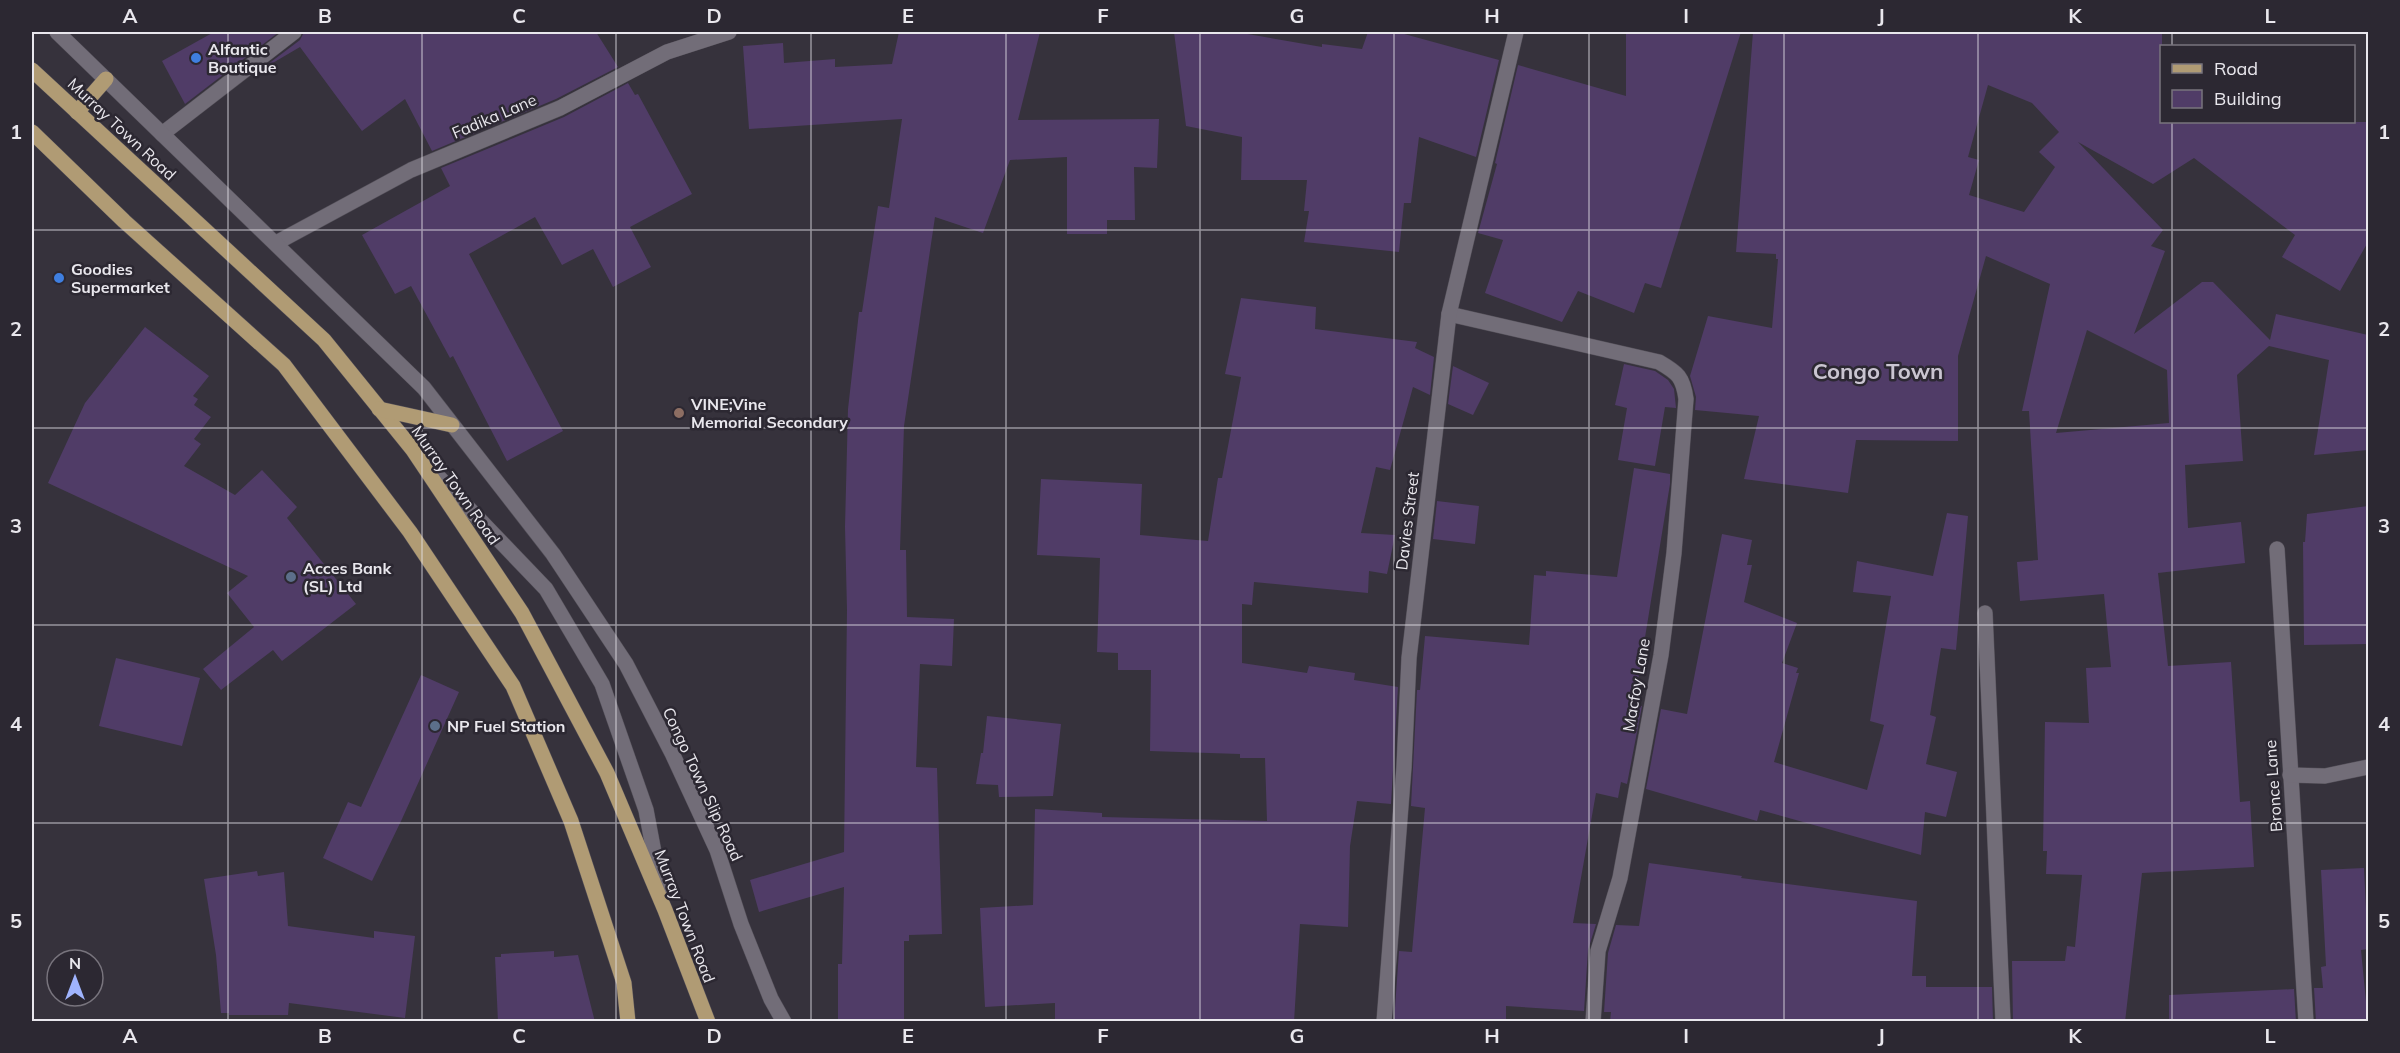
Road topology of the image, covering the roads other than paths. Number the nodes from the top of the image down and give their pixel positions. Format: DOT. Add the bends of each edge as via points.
graph roads {
  1 [pos="57,32"];
  2 [pos="294,32"];
  3 [pos="729,32"];
  4 [pos="1516,32"];
  5 [pos="32,70"];
  6 [pos="106,79"];
  7 [pos="77,112"];
  8 [pos="32,132"];
  9 [pos="162,134"];
  10 [pos="276,243"];
  11 [pos="1449,314"];
  12 [pos="379,409"];
  13 [pos="452,425"];
  14 [pos="413,450"];
  15 [pos="2277,549"];
  16 [pos="1985,613"];
  17 [pos="2368,767"];
  18 [pos="2290,775"];
  19 [pos="665,910"];
  20 [pos="628,1022"];
  21 [pos="708,1022"];
  22 [pos="784,1022"];
  23 [pos="1384,1022"];
  24 [pos="1593,1022"];
  25 [pos="2003,1022"];
  26 [pos="2306,1022"];
  1 -- 6 [label="street, Congo Town Slip Road"];
  2 -- 9 [label="street"];
  3 -- 10 [label="street, Fadika Lane" via="667,52 560,108 411,170"];
  4 -- 11 [label="street, Davies Street"];
  5 -- 7 [label="main road, Murray Town Road"];
  6 -- 7 [label="main road"];
  6 -- 9 [label="street, Congo Town Slip Road"];
  7 -- 12 [label="main road, Murray Town Road" via="324,340"];
  8 -- 20 [label="main road" via="284,365 410,532 513,686 571,821 624,983"];
  9 -- 10 [label="street, Congo Town Slip Road"];
  10 -- 13 [label="street, Congo Town Slip Road" via="424,388"];
  11 -- 23 [label="street, Davies Street" via="1409,658"];
  11 -- 24 [label="street, Macfoy Lane" via="1659,362 1684,382 1674,553 1661,655 1620,878 1598,951"];
  12 -- 13 [label="main road"];
  12 -- 14 [label="main road, Murray Town Road"];
  13 -- 22 [label="street, Congo Town Slip Road" via="553,554 626,664 717,850 741,924"];
  14 -- 19 [label="main road, Murray Town Road" via="522,613 607,773"];
  14 -- 19 [label="street" via="546,589 602,684 646,810"];
  15 -- 18 [label="street, Bronce Lane"];
  16 -- 25 [label="street"];
  17 -- 18 [label="street" via="2325,776"];
  18 -- 26 [label="street, Bronce Lane"];
  19 -- 21 [label="main road, Murray Town Road"];
}
